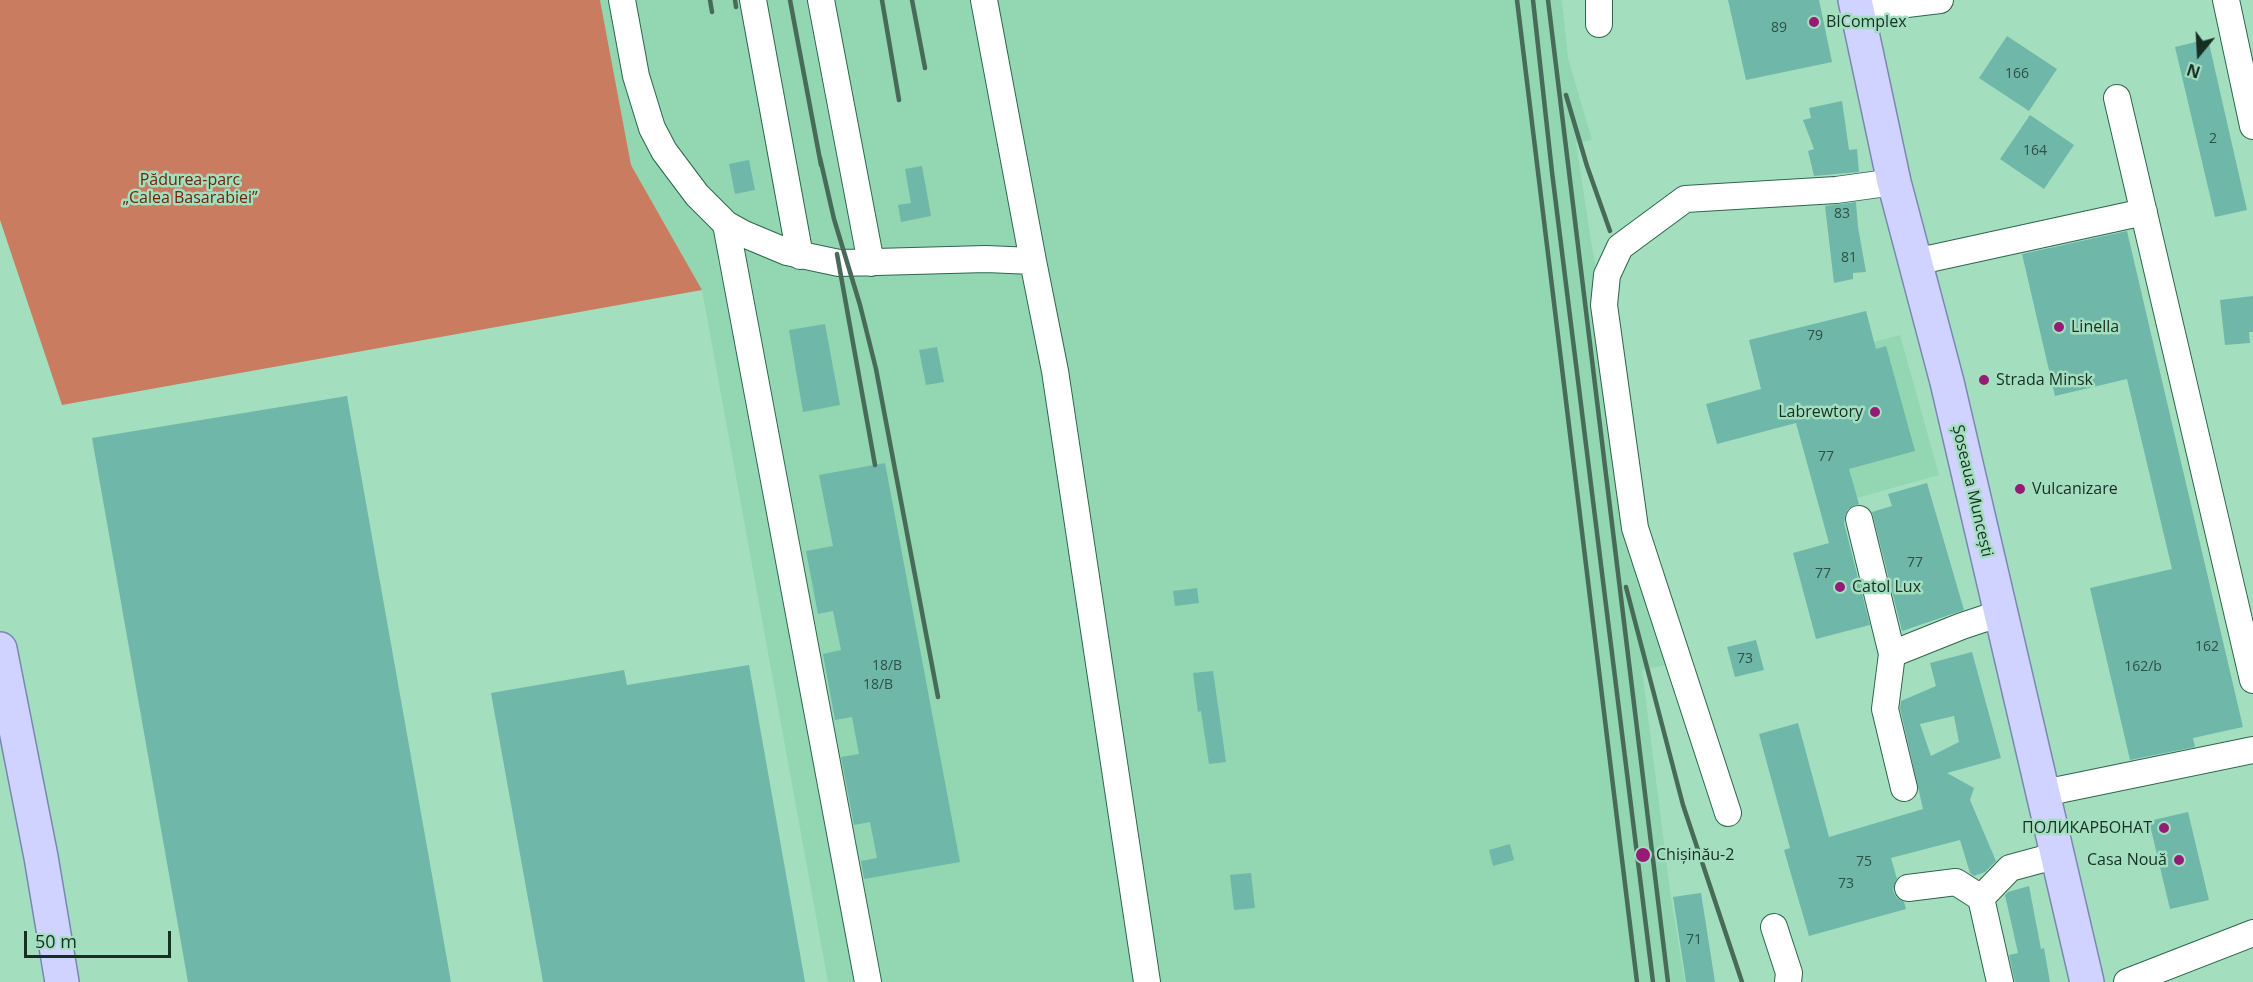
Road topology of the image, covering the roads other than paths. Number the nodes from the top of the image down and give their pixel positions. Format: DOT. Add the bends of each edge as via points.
graph roads {
  1 [pos="622,0"];
  2 [pos="753,0"];
  3 [pos="821,0"];
  4 [pos="984,0"];
  5 [pos="1940,0"];
  6 [pos="2226,0"];
  7 [pos="1856,5"];
  8 [pos="2117,98"];
  9 [pos="2253,126"];
  10 [pos="1894,182"];
  11 [pos="2144,212"];
  12 [pos="726,224"];
  13 [pos="800,256"];
  14 [pos="1032,261"];
  15 [pos="1916,262"];
  16 [pos="871,263"];
  17 [pos="1859,519"];
  18 [pos="2001,613"];
  19 [pos="0,649"];
  20 [pos="1892,654"];
  21 [pos="2253,680"];
  22 [pos="2253,750"];
  23 [pos="1904,788"];
  24 [pos="2044,793"];
  25 [pos="1728,813"];
  26 [pos="2058,855"];
  27 [pos="1908,888"];
  28 [pos="1981,898"];
  29 [pos="1774,927"];
  30 [pos="2253,933"];
  31 [pos="62,982"];
  32 [pos="868,982"];
  33 [pos="1147,982"];
  34 [pos="1788,982"];
  35 [pos="2000,982"];
  36 [pos="2087,982"];
  37 [pos="2127,982"];
  1 -- 12 [label="street" via="636,76 652,128 686,181"];
  2 -- 13 [label="street"];
  3 -- 16 [label="street"];
  4 -- 14 [label="street"];
  5 -- 7 [label="street"];
  6 -- 9 [label="street"];
  7 -- 10 [label="main road, Șoseaua Muncești"];
  8 -- 11 [label="street"];
  10 -- 15 [label="main road, Șoseaua Muncești"];
  10 -- 25 [label="street" via="1684,199 1620,247 1607,275 1604,305 1635,528"];
  11 -- 15 [label="street"];
  11 -- 21 [label="street"];
  12 -- 13 [label="street"];
  12 -- 32 [label="street"];
  13 -- 16 [label="street" via="839,263"];
  14 -- 16 [label="street"];
  14 -- 33 [label="street" via="1055,371"];
  15 -- 18 [label="main road, Șoseaua Muncești"];
  17 -- 20 [label="street"];
  18 -- 20 [label="street"];
  18 -- 24 [label="main road, Șoseaua Muncești"];
  19 -- 31 [label="main road"];
  20 -- 23 [label="street" via="1885,709"];
  22 -- 24 [label="street"];
  24 -- 26 [label="main road, Șoseaua Muncești"];
  26 -- 28 [label="street" via="2010,868"];
  26 -- 36 [label="main road, Șoseaua Muncești"];
  27 -- 28 [label="street" via="1956,882"];
  28 -- 35 [label="street"];
  29 -- 34 [label="street" via="1789,973"];
  30 -- 37 [label="street"];
}
